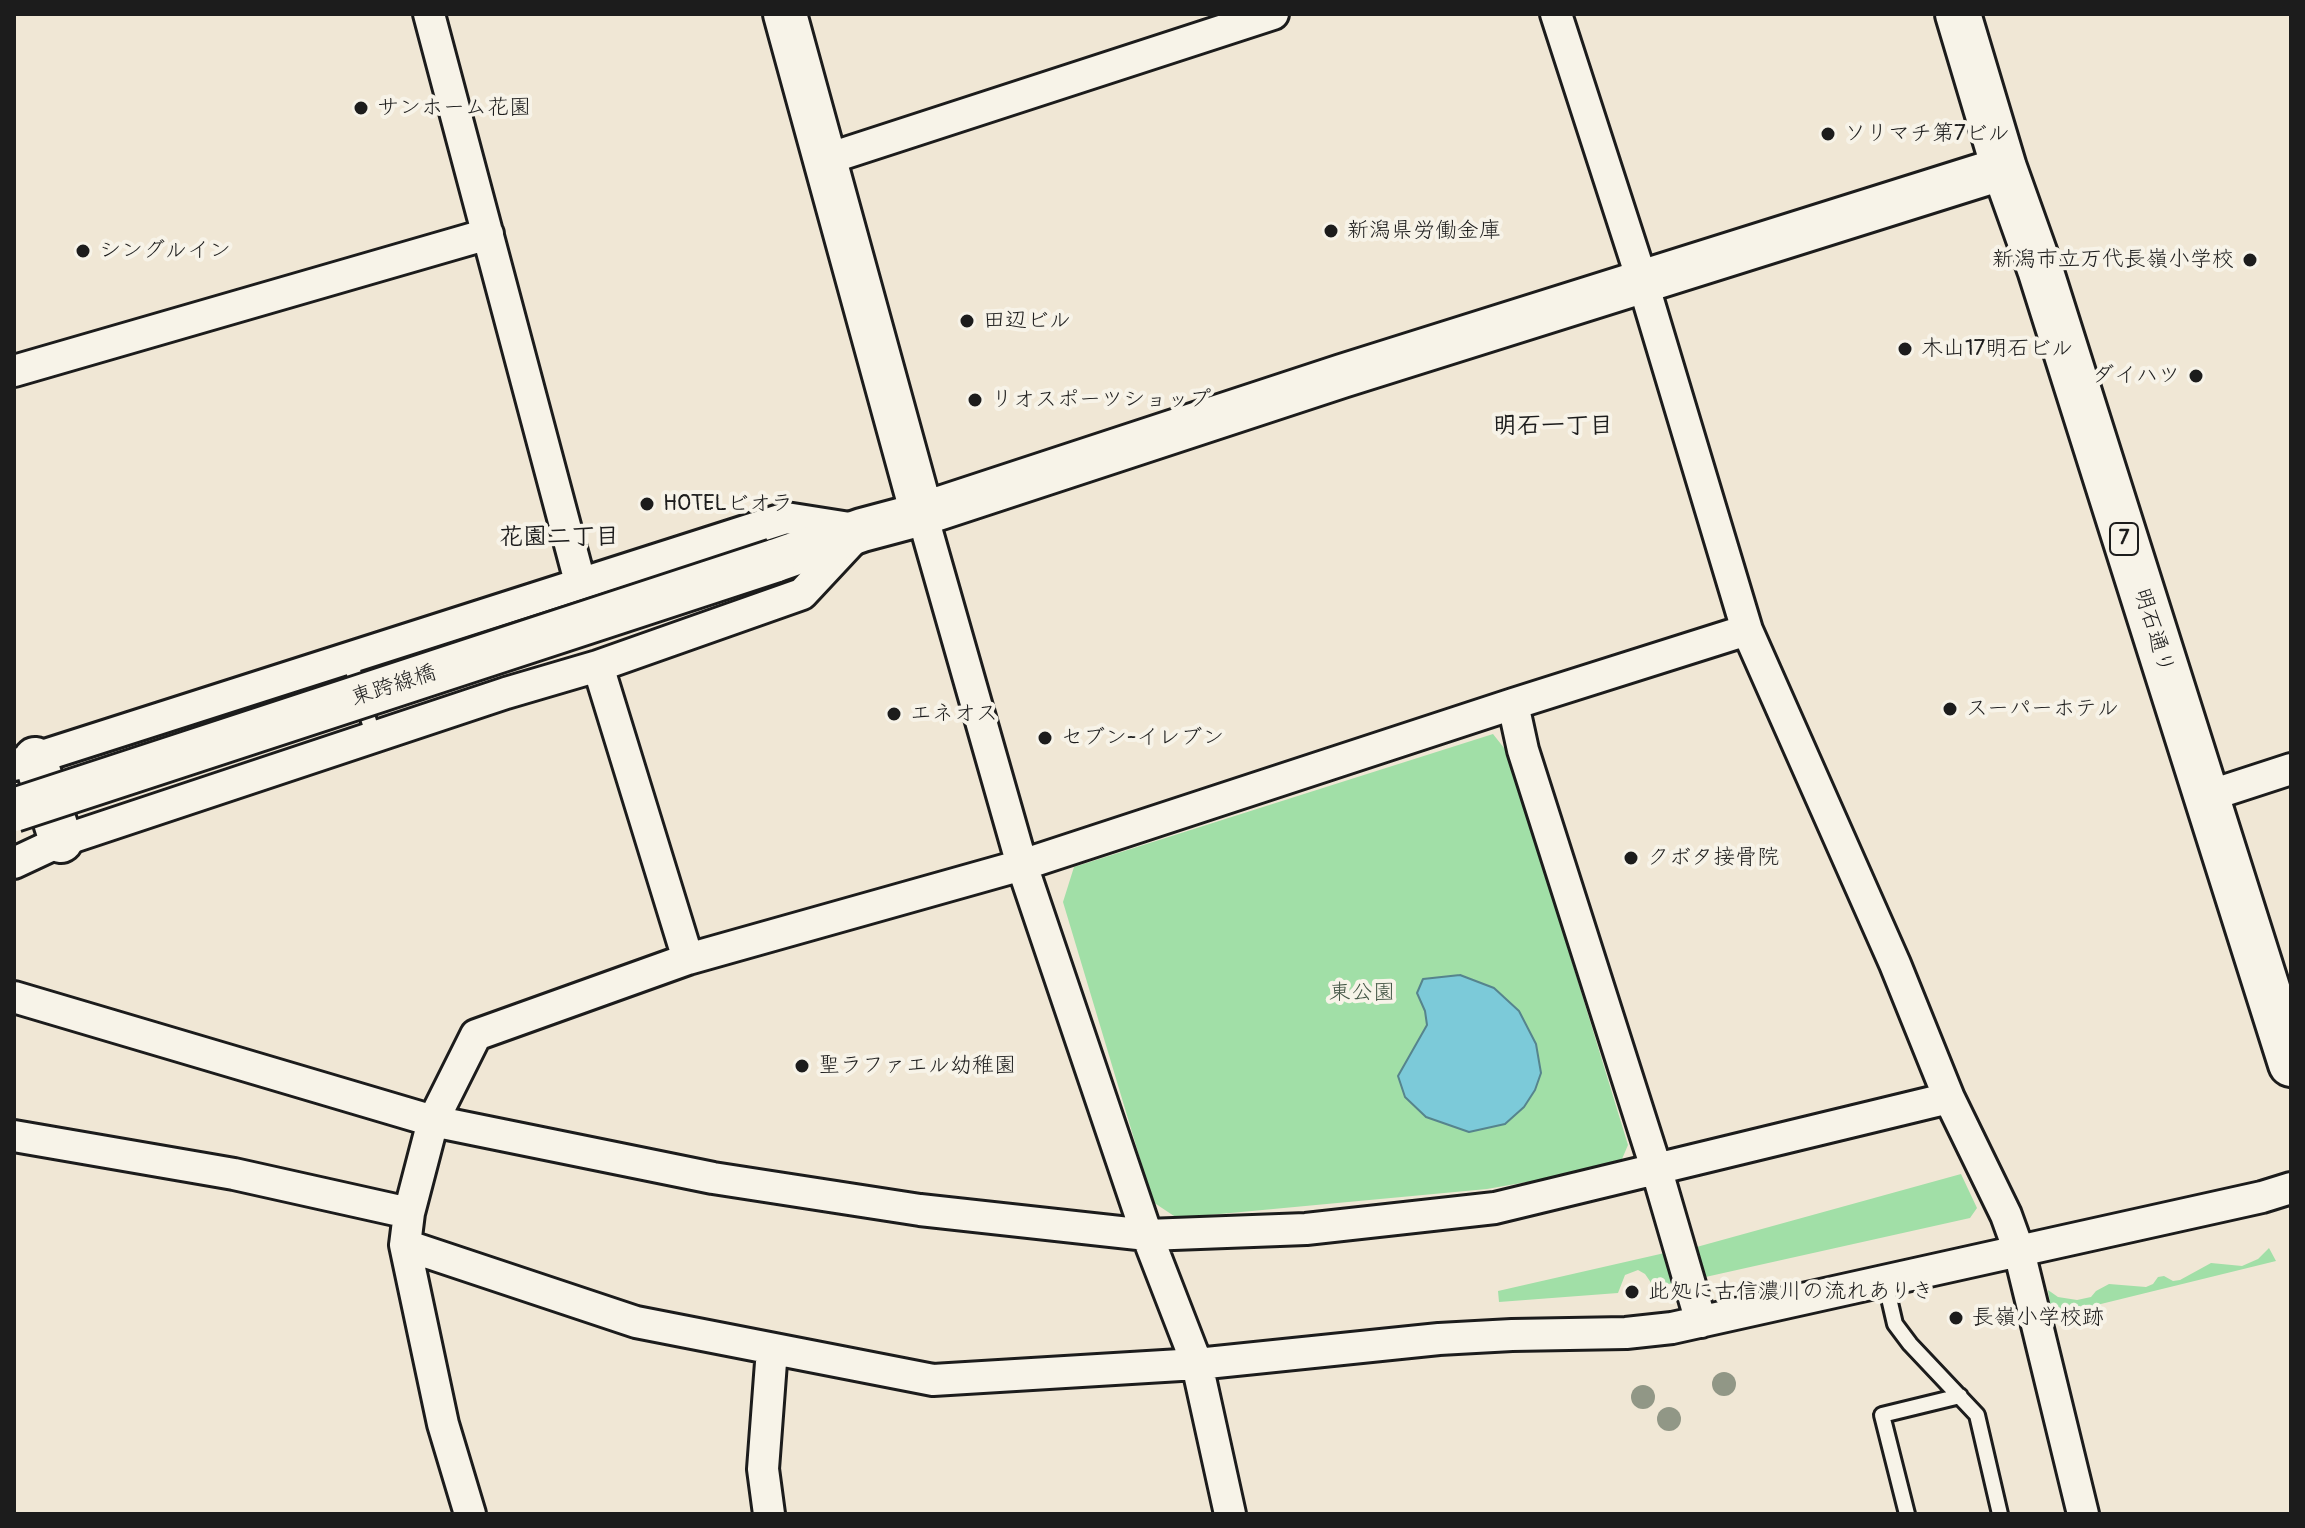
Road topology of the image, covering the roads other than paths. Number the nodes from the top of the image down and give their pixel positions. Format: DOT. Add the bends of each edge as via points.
graph roads {
  1 [pos="429,14"];
  2 [pos="785,14"];
  3 [pos="1273,14"];
  4 [pos="1556,14"];
  5 [pos="1958,14"];
  6 [pos="824,160"];
  7 [pos="2004,168"];
  8 [pos="488,234"];
  9 [pos="1643,283"];
  10 [pos="14,371"];
  11 [pos="922,514"];
  12 [pos="862,530"];
  13 [pos="580,582"];
  14 [pos="1747,630"];
  15 [pos="349,658"];
  16 [pos="598,666"];
  17 [pos="1513,704"];
  18 [pos="374,737"];
  19 [pos="24,762"];
  20 [pos="2291,769"];
  21 [pos="2205,797"];
  22 [pos="14,810"];
  23 [pos="61,841"];
  24 [pos="14,863"];
  25 [pos="1022,865"];
  26 [pos="688,959"];
  27 [pos="14,997"];
  28 [pos="2291,1064"];
  29 [pos="1949,1098"];
  30 [pos="433,1121"];
  31 [pos="14,1136"];
  32 [pos="1657,1171"];
  33 [pos="2291,1188"];
  34 [pos="409,1213"];
  35 [pos="1147,1235"];
  36 [pos="405,1245"];
  37 [pos="2019,1251"];
  38 [pos="1885,1281"];
  39 [pos="1701,1322"];
  40 [pos="772,1349"];
  41 [pos="1197,1364"];
  42 [pos="1960,1396"];
  43 [pos="470,1514"];
  44 [pos="769,1514"];
  45 [pos="1230,1514"];
  46 [pos="1907,1514"];
  47 [pos="2000,1514"];
  48 [pos="2083,1514"];
  1 -- 8 [label="street"];
  2 -- 6 [label="street"];
  3 -- 6 [label="street"];
  4 -- 9 [label="street"];
  5 -- 7 [label="highway, 明石通り / 7"];
  6 -- 11 [label="street"];
  7 -- 9 [label="street, 東跨線橋"];
  7 -- 21 [label="highway, 明石通り / 7"];
  8 -- 10 [label="street"];
  8 -- 13 [label="street"];
  9 -- 11 [label="street, 東跨線橋"];
  9 -- 14 [label="street"];
  11 -- 12 [label="street, 東跨線橋"];
  11 -- 25 [label="street"];
  12 -- 13 [label="street" via="786,518"];
  12 -- 16 [label="street" via="802,594"];
  12 -- 22 [label="street, 東跨線橋, bridge"];
  13 -- 15 [label="street"];
  14 -- 17 [label="street"];
  14 -- 29 [label="street"];
  15 -- 18 [label="lane"];
  15 -- 19 [label="street"];
  16 -- 18 [label="street"];
  16 -- 26 [label="street"];
  17 -- 25 [label="street"];
  17 -- 32 [label="street"];
  18 -- 23 [label="street"];
  19 -- 23 [label="street"];
  20 -- 21 [label="street"];
  21 -- 28 [label="highway, 明石通り / 7"];
  23 -- 24 [label="street"];
  25 -- 26 [label="street"];
  25 -- 35 [label="street"];
  26 -- 30 [label="street" via="476,1035"];
  27 -- 30 [label="street"];
  29 -- 32 [label="street"];
  29 -- 37 [label="street"];
  30 -- 34 [label="street"];
  30 -- 35 [label="street" via="713,1178 920,1210"];
  31 -- 34 [label="street" via="234,1174"];
  32 -- 35 [label="street" via="1495,1208 1306,1229"];
  32 -- 39 [label="street"];
  33 -- 37 [label="street"];
  34 -- 36 [label="street"];
  35 -- 41 [label="street"];
  36 -- 40 [label="street" via="636,1322"];
  36 -- 43 [label="street" via="443,1424"];
  37 -- 38 [label="street"];
  37 -- 48 [label="street"];
  38 -- 39 [label="street"];
  38 -- 42 [label="lane" via="1895,1324"];
  39 -- 41 [label="street" via="1626,1333 1439,1339"];
  40 -- 41 [label="street" via="933,1380"];
  40 -- 44 [label="street" via="763,1469"];
  41 -- 45 [label="street"];
  42 -- 46 [label="lane" via="1882,1415"];
  42 -- 47 [label="lane" via="1977,1415"];
}
